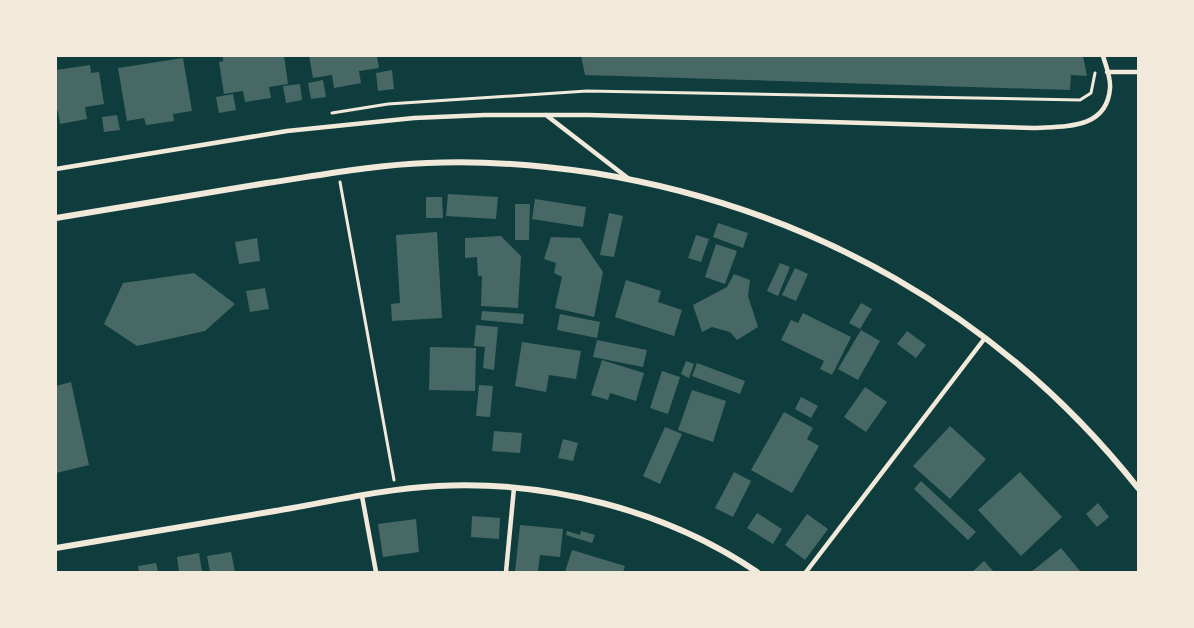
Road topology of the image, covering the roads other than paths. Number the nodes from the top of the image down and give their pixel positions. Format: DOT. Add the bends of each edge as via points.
graph roads {
  1 [pos="1103,56"];
  2 [pos="1107,72"];
  3 [pos="1138,72"];
  4 [pos="546,115"];
  5 [pos="56,169"];
  6 [pos="629,179"];
  7 [pos="56,218"];
  8 [pos="986,338"];
  9 [pos="514,488"];
  10 [pos="1138,488"];
  11 [pos="362,496"];
  12 [pos="56,548"];
  13 [pos="376,573"];
  14 [pos="506,573"];
  15 [pos="757,573"];
  16 [pos="806,573"];
  1 -- 2 [label="lane"];
  2 -- 3 [label="lane"];
  2 -- 4 [label="lane" via="1110,89 1105,106 1092,119 1074,126"];
  4 -- 5 [label="lane" via="344,124"];
  4 -- 6 [label="lane"];
  6 -- 7 [label="street" via="566,169 463,162 394,165"];
  6 -- 8 [label="street" via="659,184 786,224 905,284"];
  8 -- 10 [label="street" via="1092,434"];
  8 -- 16 [label="lane"];
  9 -- 11 [label="street" via="439,486"];
  9 -- 14 [label="lane"];
  9 -- 15 [label="street" via="568,496 631,512 721,550"];
  11 -- 12 [label="street"];
  11 -- 13 [label="lane"];
}
